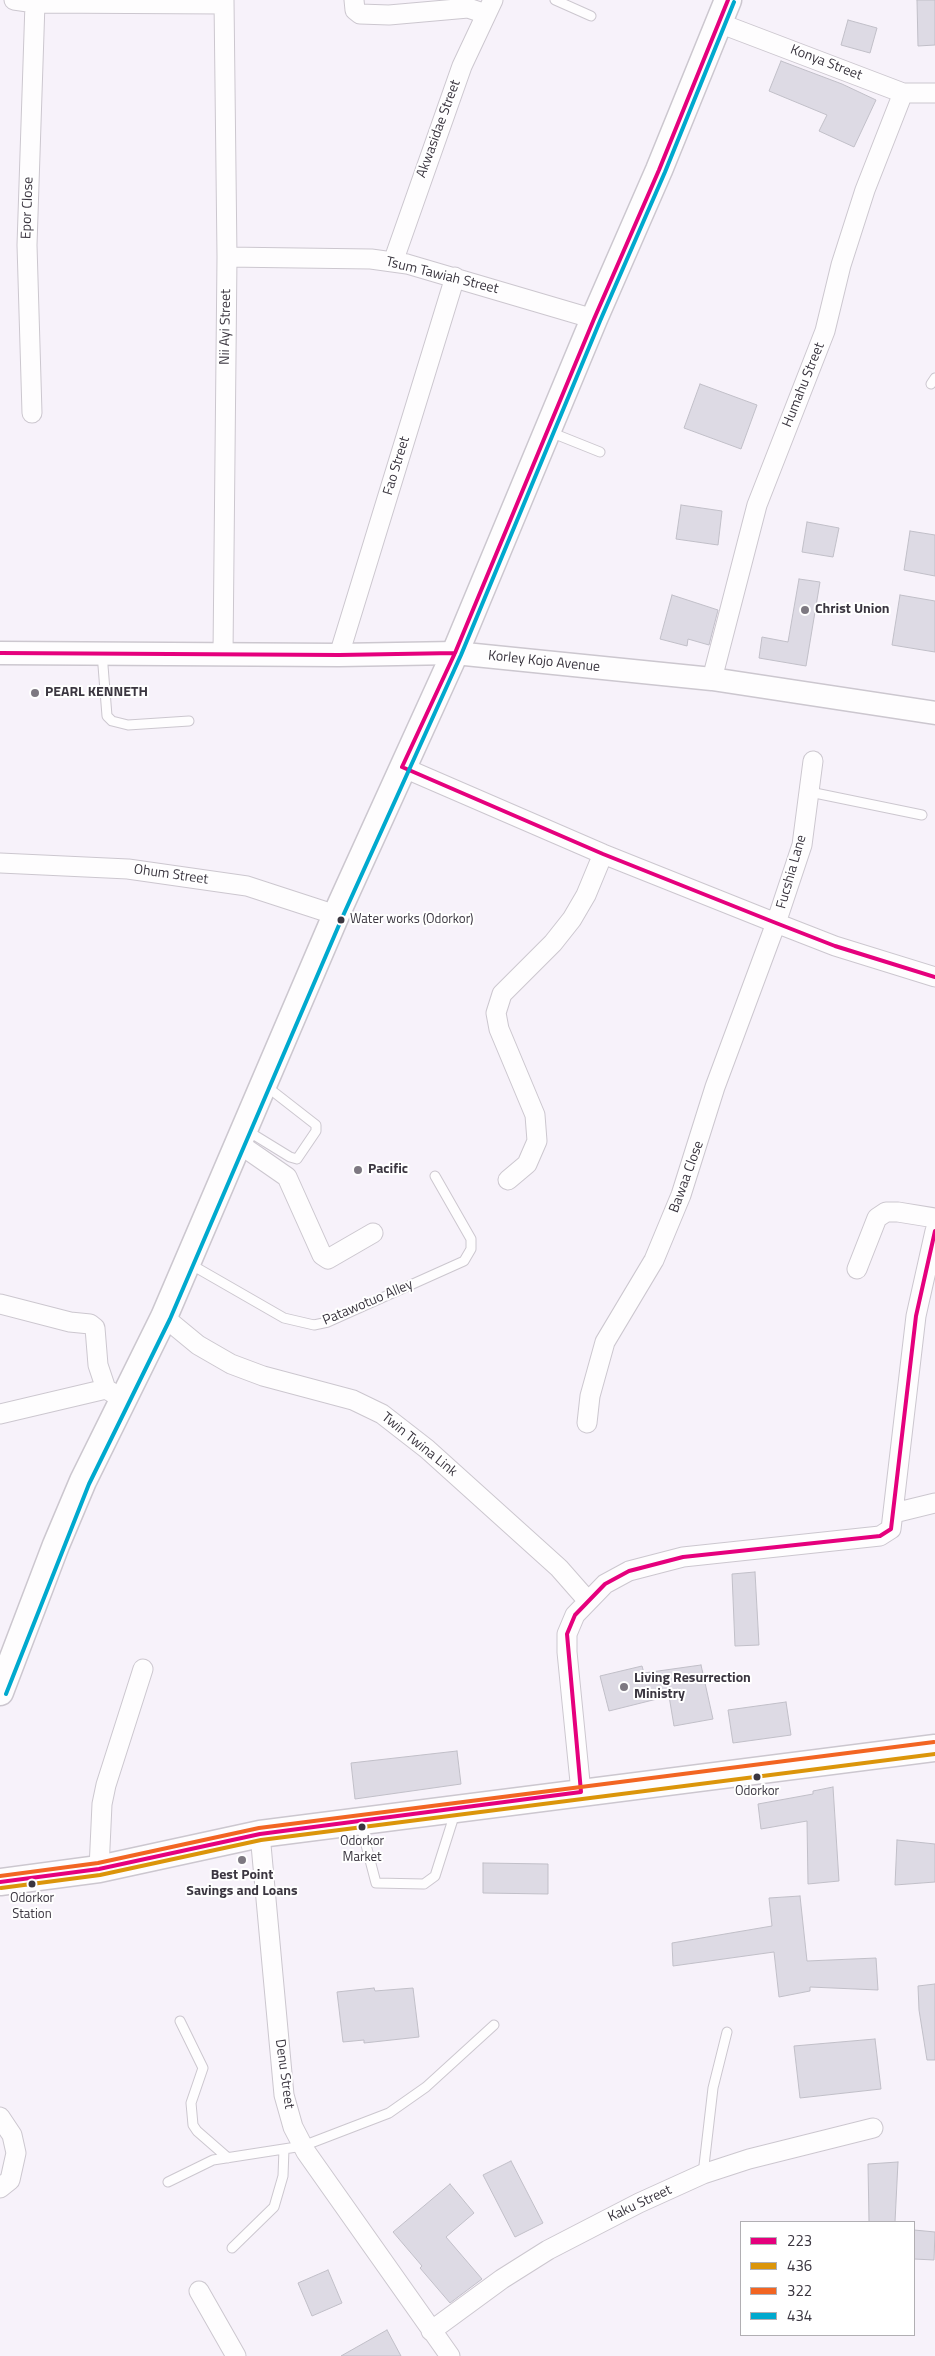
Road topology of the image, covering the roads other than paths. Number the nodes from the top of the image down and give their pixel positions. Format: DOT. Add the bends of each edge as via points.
graph roads {
  1 [pos="14,0"];
  2 [pos="354,0"];
  3 [pos="555,0"];
  4 [pos="224,2"];
  5 [pos="35,3"];
  6 [pos="490,7"];
  7 [pos="723,11"];
  8 [pos="591,16"];
  9 [pos="903,93"];
  10 [pos="935,93"];
  11 [pos="227,257"];
  12 [pos="393,262"];
  13 [pos="455,277"];
  14 [pos="594,319"];
  15 [pos="32,413"];
  16 [pos="548,430"];
  17 [pos="600,452"];
  18 [pos="455,652"];
  19 [pos="0,653"];
  20 [pos="102,653"];
  21 [pos="223,653"];
  22 [pos="339,655"];
  23 [pos="712,679"];
  24 [pos="935,713"];
  25 [pos="189,721"];
  26 [pos="812,761"];
  27 [pos="402,767"];
  28 [pos="810,792"];
  29 [pos="922,815"];
  30 [pos="603,854"];
  31 [pos="0,863"];
  32 [pos="336,915"];
  33 [pos="776,923"];
  34 [pos="935,977"];
  35 [pos="264,1085"];
  36 [pos="241,1136"];
  37 [pos="435,1176"];
  38 [pos="508,1180"];
  39 [pos="935,1218"];
  40 [pos="935,1231"];
  41 [pos="374,1233"];
  42 [pos="188,1263"];
  43 [pos="857,1268"];
  44 [pos="0,1304"];
  45 [pos="164,1317"];
  46 [pos="114,1394"];
  47 [pos="0,1414"];
  48 [pos="587,1423"];
  49 [pos="935,1503"];
  50 [pos="894,1512"];
  51 [pos="588,1601"];
  52 [pos="143,1670"];
  53 [pos="0,1692"];
  54 [pos="935,1748"];
  55 [pos="581,1792"];
  56 [pos="456,1808"];
  57 [pos="360,1821"];
  58 [pos="260,1834"];
  59 [pos="99,1869"];
  60 [pos="0,1882"];
  61 [pos="180,2021"];
  62 [pos="494,2025"];
  63 [pos="727,2032"];
  64 [pos="0,2117"];
  65 [pos="873,2128"];
  66 [pos="293,2147"];
  67 [pos="228,2158"];
  68 [pos="703,2174"];
  69 [pos="168,2182"];
  70 [pos="0,2188"];
  71 [pos="232,2248"];
  72 [pos="199,2291"];
  73 [pos="431,2331"];
  74 [pos="236,2356"];
  75 [pos="450,2356"];
  1 -- 5 [label="street"];
  2 -- 6 [label="street" via="355,10 360,14 389,15"];
  3 -- 8 [label="lane"];
  4 -- 5 [label="street"];
  4 -- 11 [label="street, Nii Ayi Street"];
  5 -- 15 [label="street, Epor Close" via="27,245"];
  6 -- 12 [label="street, Akwasidae Street" via="462,66"];
  7 -- 9 [label="street, Konya Street"];
  7 -- 14 [label="main road"];
  9 -- 10 [label="street, Konya Street"];
  9 -- 23 [label="street, Humahu Street" via="865,190 841,265 825,331 757,504"];
  11 -- 12 [label="street, Tsum Tawiah Street"];
  11 -- 21 [label="street, Nii Ayi Street"];
  12 -- 13 [label="street, Tsum Tawiah Street"];
  13 -- 14 [label="street, Tsum Tawiah Street"];
  13 -- 22 [label="street, Fao Street"];
  14 -- 16 [label="main road"];
  16 -- 17 [label="lane"];
  16 -- 18 [label="main road"];
  18 -- 22 [label="street, Korley Kojo Avenue"];
  18 -- 23 [label="street, Korley Kojo Avenue"];
  18 -- 27 [label="main road"];
  19 -- 20 [label="street, Korley Kojo Avenue"];
  20 -- 21 [label="street, Korley Kojo Avenue"];
  20 -- 25 [label="lane" via="107,716 112,721 128,725"];
  21 -- 22 [label="street, Korley Kojo Avenue"];
  23 -- 24 [label="street, Korley Kojo Avenue"];
  26 -- 28 [label="street, Fucshia Lane"];
  27 -- 30 [label="street"];
  27 -- 32 [label="main road"];
  28 -- 29 [label="lane"];
  28 -- 33 [label="street, Fucshia Lane" via="802,845"];
  30 -- 33 [label="street"];
  30 -- 38 [label="street" via="572,919 502,994 496,1013 499,1029 535,1115 537,1141 526,1164"];
  31 -- 32 [label="street, Ohum Street" via="128,869 247,886"];
  32 -- 35 [label="main road"];
  33 -- 34 [label="street" via="835,946"];
  33 -- 48 [label="street, Bawaa Close" via="715,1088 682,1195 654,1260 605,1342 590,1396"];
  35 -- 36 [label="main road"];
  35 -- 36 [label="lane" via="316,1125 316,1131 297,1159"];
  36 -- 41 [label="street" via="287,1177 322,1255 328,1259"];
  36 -- 42 [label="main road"];
  37 -- 42 [label="lane, Patawotuo Alley" via="472,1239 464,1261 328,1322 314,1325 284,1318"];
  39 -- 43 [label="street" via="886,1212 877,1218"];
  40 -- 50 [label="street" via="916,1316"];
  42 -- 45 [label="main road"];
  44 -- 46 [label="street" via="90,1324 95,1328 98,1364"];
  45 -- 46 [label="main road"];
  45 -- 51 [label="street, Twin Twina Link" via="198,1345 231,1364 353,1400 382,1414 427,1449 551,1562"];
  46 -- 47 [label="street"];
  46 -- 53 [label="main road"];
  49 -- 50 [label="street"];
  50 -- 51 [label="street" via="891,1529 880,1536 683,1557 654,1563 605,1584"];
  51 -- 55 [label="street" via="575,1615 568,1634 567,1652"];
  52 -- 59 [label="street" via="104,1794"];
  54 -- 55 [label="main road"];
  55 -- 56 [label="main road"];
  56 -- 57 [label="main road"];
  56 -- 57 [label="lane" via="435,1876 424,1884 376,1883"];
  57 -- 58 [label="main road"];
  58 -- 59 [label="main road"];
  58 -- 66 [label="street, Denu Street" via="284,2095 293,2127"];
  59 -- 60 [label="main road"];
  61 -- 67 [label="lane" via="203,2068 191,2103 193,2125"];
  62 -- 66 [label="lane" via="426,2087 389,2113"];
  63 -- 68 [label="lane" via="713,2088"];
  64 -- 70 [label="street" via="12,2135 16,2153 10,2180"];
  65 -- 68 [label="street, Kaku Street" via="803,2144"];
  66 -- 67 [label="lane"];
  66 -- 71 [label="lane" via="274,2207"];
  66 -- 73 [label="street, Denu Street"];
  67 -- 69 [label="lane" via="213,2160"];
  68 -- 73 [label="street, Kaku Street" via="548,2250"];
  72 -- 74 [label="street"];
  73 -- 75 [label="street, Denu Street"];
}
